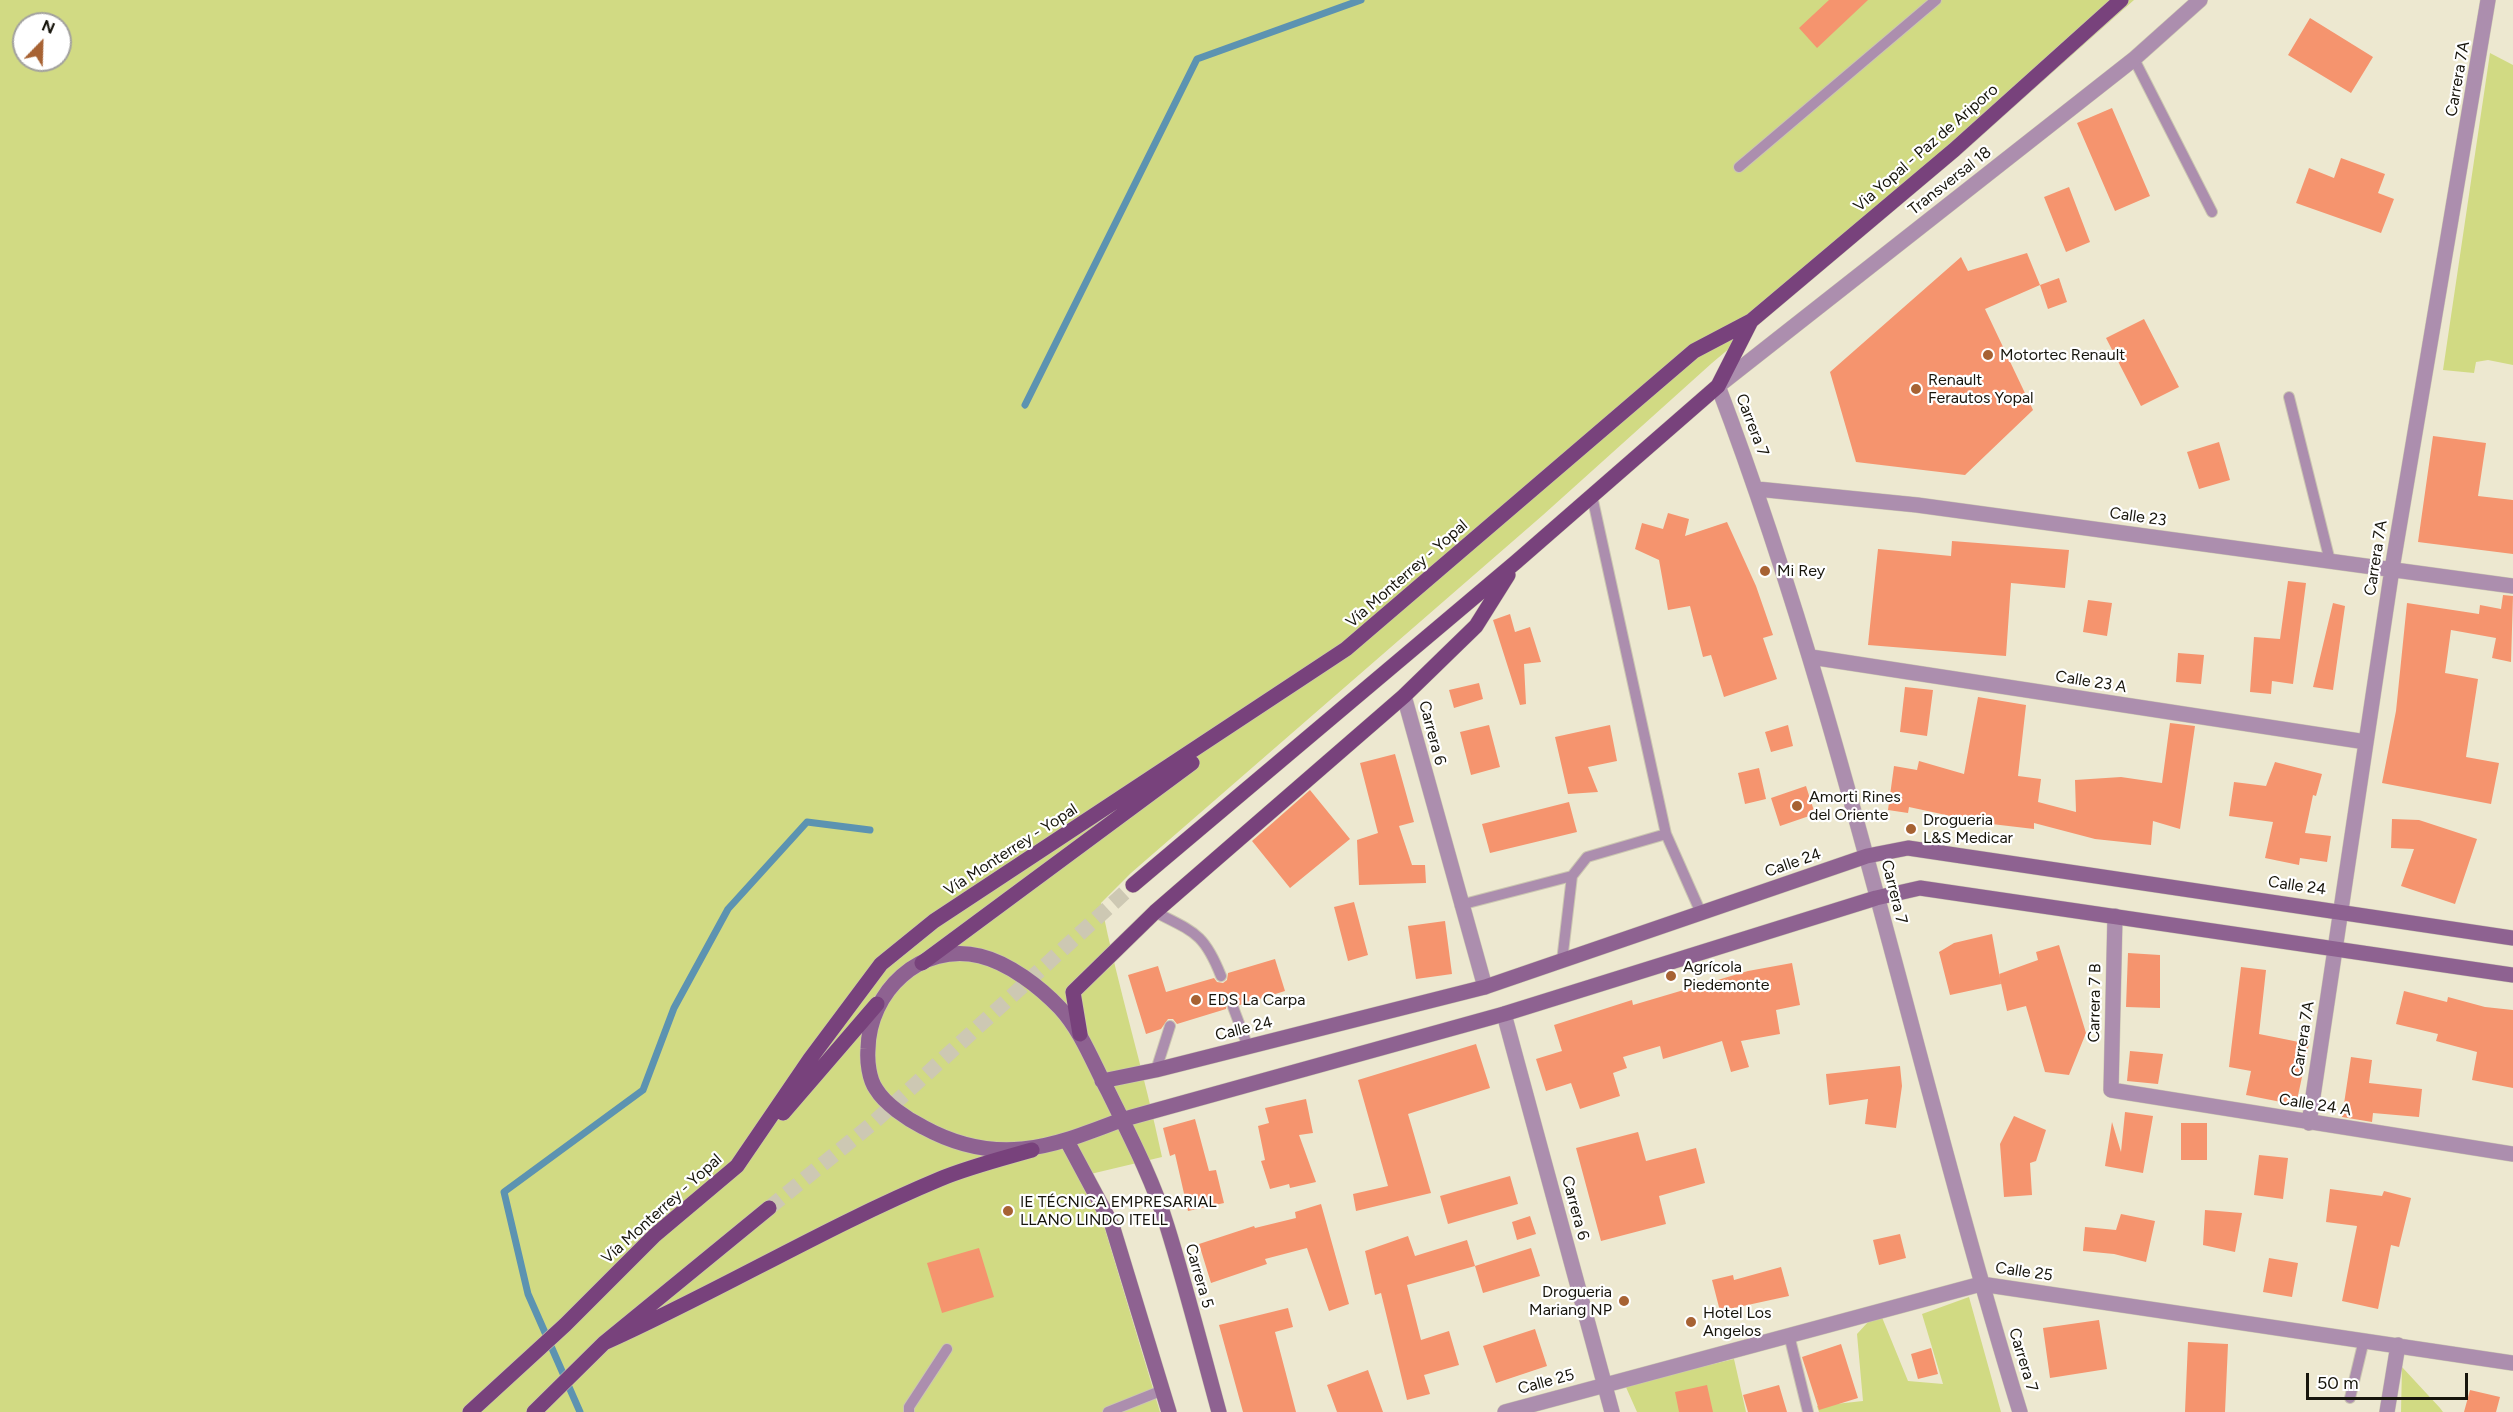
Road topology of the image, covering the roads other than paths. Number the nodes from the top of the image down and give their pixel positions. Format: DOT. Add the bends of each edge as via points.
graph roads {
  1 [pos="1936,0"];
  2 [pos="2121,0"];
  3 [pos="2200,0"];
  4 [pos="2488,0"];
  5 [pos="2134,58"];
  6 [pos="1739,166"];
  7 [pos="2212,212"];
  8 [pos="1751,321"];
  9 [pos="1718,386"];
  10 [pos="2289,397"];
  11 [pos="1757,489"];
  12 [pos="1592,496"];
  13 [pos="2330,561"];
  14 [pos="1516,562"];
  15 [pos="2392,569"];
  16 [pos="2513,586"];
  17 [pos="1346,649"];
  18 [pos="1811,657"];
  19 [pos="1404,696"];
  20 [pos="2366,742"];
  21 [pos="1666,834"];
  22 [pos="1867,856"];
  23 [pos="1572,876"];
  24 [pos="1133,885"];
  25 [pos="1876,898"];
  26 [pos="1460,905"];
  27 [pos="2341,911"];
  28 [pos="1155,912"];
  29 [pos="1701,913"];
  30 [pos="2115,916"];
  31 [pos="2513,938"];
  32 [pos="2335,947"];
  33 [pos="1562,961"];
  34 [pos="922,963"];
  35 [pos="2513,975"];
  36 [pos="1221,976"];
  37 [pos="1485,987"];
  38 [pos="878,1004"];
  39 [pos="1233,1007"];
  40 [pos="1504,1014"];
  41 [pos="1170,1026"];
  42 [pos="1080,1034"];
  43 [pos="1248,1047"];
  44 [pos="1156,1070"];
  45 [pos="1102,1081"];
  46 [pos="2112,1090"];
  47 [pos="1121,1120"];
  48 [pos="2309,1123"];
  49 [pos="1067,1141"];
  50 [pos="1032,1150"];
  51 [pos="2513,1154"];
  52 [pos="737,1167"];
  53 [pos="769,1208"];
  54 [pos="1981,1284"];
  55 [pos="1789,1335"];
  56 [pos="2364,1340"];
  57 [pos="604,1343"];
  58 [pos="2398,1345"];
  59 [pos="947,1349"];
  60 [pos="2513,1363"];
  61 [pos="1604,1385"];
  62 [pos="1163,1390"];
  63 [pos="2350,1398"];
  64 [pos="535,1411"];
  65 [pos="470,1412"];
  66 [pos="909,1412"];
  67 [pos="1108,1412"];
  68 [pos="1169,1412"];
  69 [pos="1219,1412"];
  70 [pos="1505,1412"];
  71 [pos="1612,1412"];
  72 [pos="1808,1412"];
  73 [pos="2020,1412"];
  74 [pos="2387,1412"];
  1 -- 6 [label="lane"];
  2 -- 8 [label="main road, Via Yopal - Paz de Ariporo" via="1954,150"];
  3 -- 5 [label="street, Transversal 18"];
  4 -- 15 [label="street, Carrera 7A"];
  5 -- 7 [label="lane"];
  5 -- 9 [label="street, Transversal 18"];
  8 -- 9 [label="main road"];
  8 -- 17 [label="main road, Vía Monterrey - Yopal" via="1694,351"];
  9 -- 11 [label="street, Carrera 7"];
  9 -- 12 [label="main road"];
  10 -- 13 [label="lane"];
  11 -- 13 [label="street, Calle 23" via="1917,505"];
  11 -- 18 [label="street, Carrera 7"];
  12 -- 14 [label="main road"];
  12 -- 21 [label="lane"];
  13 -- 15 [label="street, Calle 23"];
  14 -- 19 [label="main road" via="1476,626"];
  14 -- 24 [label="main road"];
  15 -- 16 [label="street, Calle 23"];
  15 -- 20 [label="street, Carrera 7A"];
  17 -- 34 [label="main road"];
  17 -- 52 [label="main road, Vía Monterrey - Yopal" via="934,921 881,964"];
  18 -- 20 [label="street, Calle 23 A"];
  18 -- 22 [label="street, Carrera 7"];
  19 -- 26 [label="street, Carrera 6"];
  19 -- 28 [label="main road"];
  20 -- 27 [label="street, Carrera 7A"];
  21 -- 23 [label="lane" via="1587,857"];
  21 -- 29 [label="lane"];
  22 -- 25 [label="street, Carrera 7"];
  22 -- 27 [label="street, Calle 24" via="1908,848"];
  22 -- 29 [label="street, Calle 24"];
  23 -- 26 [label="lane"];
  23 -- 33 [label="lane"];
  25 -- 30 [label="street" via="1920,888"];
  25 -- 40 [label="street"];
  25 -- 54 [label="street, Carrera 7"];
  26 -- 37 [label="street, Carrera 6"];
  27 -- 31 [label="street, Calle 24"];
  27 -- 32 [label="street, Carrera 7A"];
  28 -- 36 [label="lane" via="1197,933 1211,951"];
  28 -- 42 [label="main road" via="1073,992"];
  29 -- 33 [label="street, Calle 24"];
  30 -- 32 [label="street"];
  30 -- 46 [label="street, Carrera 7 B"];
  32 -- 35 [label="street"];
  32 -- 48 [label="street, Carrera 7A"];
  33 -- 37 [label="street, Calle 24"];
  34 -- 38 [label="street, Carrera 5" via="896,979"];
  34 -- 42 [label="street, Carrera 5" via="950,955 980,956 1010,969 1052,1001"];
  37 -- 43 [label="street, Calle 24"];
  38 -- 50 [label="street, Carrera 5" via="868,1031 867,1060 876,1089 908,1119 946,1140 988,1150"];
  38 -- 52 [label="main road"];
  39 -- 43 [label="lane"];
  40 -- 47 [label="street"];
  40 -- 61 [label="street, Carrera 6"];
  41 -- 44 [label="lane"];
  42 -- 45 [label="street, Carrera 5"];
  43 -- 44 [label="street, Calle 24"];
  44 -- 45 [label="street, Calle 24"];
  45 -- 47 [label="street, Carrera 5"];
  46 -- 48 [label="street, Calle 24 A"];
  47 -- 49 [label="street, Carrera 5"];
  47 -- 69 [label="street, Carrera 5" via="1166,1224"];
  48 -- 51 [label="street, Calle 24 A"];
  49 -- 50 [label="street, Carrera 5"];
  49 -- 62 [label="street" via="1112,1225"];
  50 -- 57 [label="main road" via="941,1178"];
  52 -- 65 [label="main road, Vía Monterrey - Yopal" via="655,1235"];
  53 -- 57 [label="main road"];
  54 -- 55 [label="street, Calle 25"];
  54 -- 56 [label="street, Calle 25"];
  54 -- 73 [label="street, Carrera 7"];
  55 -- 61 [label="street, Calle 25"];
  55 -- 72 [label="lane"];
  56 -- 58 [label="street, Calle 25"];
  56 -- 63 [label="lane"];
  57 -- 64 [label="main road"];
  58 -- 60 [label="street, Calle 25"];
  58 -- 74 [label="street"];
  59 -- 66 [label="lane"];
  61 -- 70 [label="street, Calle 25"];
  61 -- 71 [label="street, Carrera 6"];
  62 -- 67 [label="lane"];
  62 -- 68 [label="street"];
}
